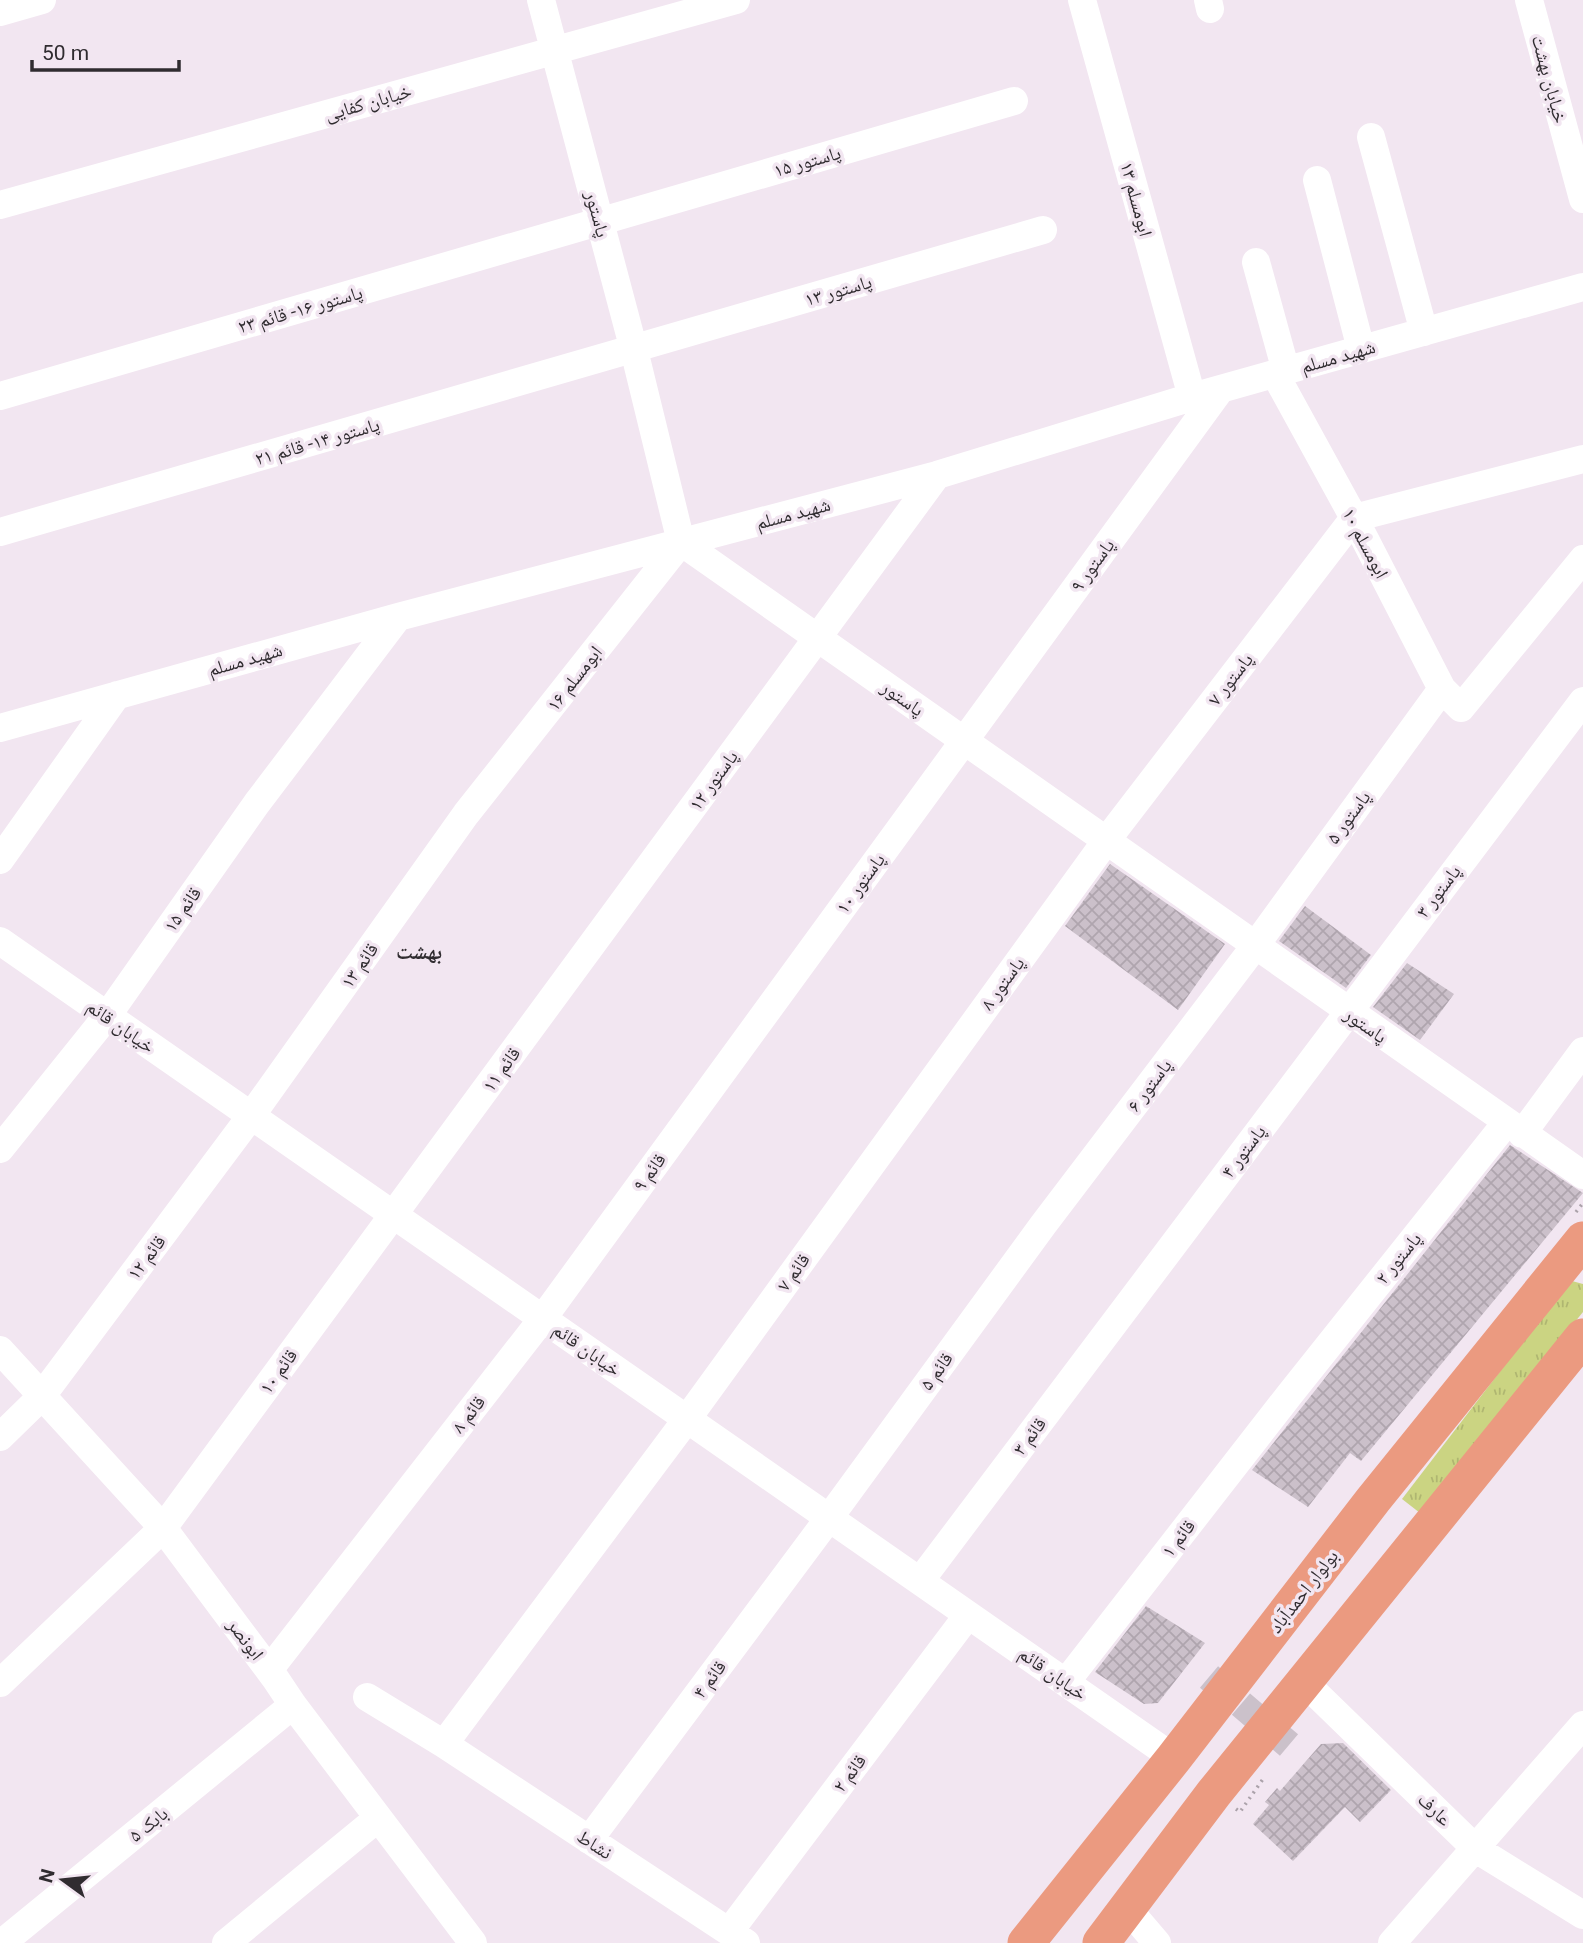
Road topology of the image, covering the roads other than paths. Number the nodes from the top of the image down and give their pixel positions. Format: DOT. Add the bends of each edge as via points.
graph roads {
  1 [pos="41,0"];
  2 [pos="541,0"];
  3 [pos="736,0"];
  4 [pos="1082,0"];
  5 [pos="1529,0"];
  6 [pos="0,12"];
  7 [pos="554,50"];
  8 [pos="1014,101"];
  9 [pos="1571,109"];
  10 [pos="1371,136"];
  11 [pos="1317,180"];
  12 [pos="1583,199"];
  13 [pos="0,205"];
  14 [pos="600,222"];
  15 [pos="1043,230"];
  16 [pos="1256,262"];
  17 [pos="1583,287"];
  18 [pos="1424,332"];
  19 [pos="1362,349"];
  20 [pos="634,350"];
  21 [pos="1280,373"];
  22 [pos="1220,390"];
  23 [pos="0,396"];
  24 [pos="1192,397"];
  25 [pos="1583,459"];
  26 [pos="937,475"];
  27 [pos="1354,518"];
  28 [pos="0,532"];
  29 [pos="681,542"];
  30 [pos="1583,559"];
  31 [pos="398,617"];
  32 [pos="817,638"];
  33 [pos="117,695"];
  34 [pos="1451,699"];
  35 [pos="1583,701"];
  36 [pos="0,728"];
  37 [pos="963,741"];
  38 [pos="466,814"];
  39 [pos="1106,841"];
  40 [pos="0,860"];
  41 [pos="609,922"];
  42 [pos="0,941"];
  43 [pos="1255,946"];
  44 [pos="1347,1011"];
  45 [pos="107,1016"];
  46 [pos="756,1025"];
  47 [pos="1583,1051"];
  48 [pos="251,1116"];
  49 [pos="899,1126"];
  50 [pos="1514,1128"];
  51 [pos="5,1143"];
  52 [pos="1583,1175"];
  53 [pos="394,1215"];
  54 [pos="1043,1225"];
  55 [pos="1576,1262"];
  56 [pos="1138,1291"];
  57 [pos="542,1318"];
  58 [pos="1583,1337"];
  59 [pos="0,1350"];
  60 [pos="1290,1394"];
  61 [pos="41,1397"];
  62 [pos="687,1419"];
  63 [pos="0,1437"];
  64 [pos="829,1518"];
  65 [pos="163,1528"];
  66 [pos="920,1581"];
  67 [pos="968,1615"];
  68 [pos="269,1670"];
  69 [pos="1066,1682"];
  70 [pos="1304,1682"];
  71 [pos="0,1683"];
  72 [pos="367,1697"];
  73 [pos="293,1705"];
  74 [pos="1583,1726"];
  75 [pos="444,1744"];
  76 [pos="1174,1758"];
  77 [pos="378,1818"];
  78 [pos="589,1840"];
  79 [pos="1476,1849"];
  80 [pos="1128,1909"];
  81 [pos="1583,1915"];
  82 [pos="737,1938"];
  83 [pos="466,1940"];
  84 [pos="2,1943"];
  85 [pos="226,1943"];
  86 [pos="1026,1943"];
  87 [pos="1101,1943"];
  88 [pos="1157,1943"];
  89 [pos="1392,1943"];
  1 -- 6 [label="street"];
  2 -- 7 [label="street, پاستور"];
  3 -- 7 [label="street, خیابان کفایی"];
  4 -- 24 [label="street, ابومسلم ۱۳"];
  5 -- 9 [label="street, خیابان بهشت"];
  7 -- 13 [label="street, خیابان کفایی"];
  7 -- 14 [label="street, پاستور"];
  8 -- 14 [label="street, پاستور ۱۵"];
  9 -- 12 [label="street, خیابان بهشت"];
  10 -- 18 [label="street"];
  11 -- 19 [label="street"];
  14 -- 20 [label="street, پاستور"];
  14 -- 23 [label="street, پاستور ۱۶- قائم ۲۳"];
  15 -- 20 [label="street, پاستور ۱۳"];
  16 -- 21 [label="street, ابومسلم ۱۰"];
  17 -- 18 [label="street, شهید مسلم"];
  18 -- 19 [label="street, شهید مسلم"];
  19 -- 21 [label="street, شهید مسلم"];
  20 -- 28 [label="street, پاستور ۱۴- قائم ۲۱"];
  20 -- 29 [label="street, پاستور"];
  21 -- 22 [label="street, شهید مسلم"];
  21 -- 27 [label="street, ابومسلم ۱۰"];
  22 -- 24 [label="street, شهید مسلم"];
  22 -- 37 [label="street, پاستور ۹"];
  24 -- 26 [label="street, شهید مسلم"];
  25 -- 27 [label="street"];
  26 -- 29 [label="street, شهید مسلم"];
  26 -- 32 [label="street, پاستور ۱۲"];
  27 -- 34 [label="street, ابومسلم ۱۰"];
  27 -- 39 [label="street, پاستور ۷"];
  29 -- 31 [label="street, شهید مسلم"];
  29 -- 32 [label="street, پاستور"];
  29 -- 38 [label="street, ابومسلم ۱۶"];
  30 -- 34 [label="street, پاستور ۵"];
  31 -- 33 [label="street, شهید مسلم"];
  31 -- 45 [label="street, قائم ۱۵" via="257,803"];
  32 -- 37 [label="street, پاستور"];
  32 -- 41 [label="street, پاستور ۱۲"];
  33 -- 36 [label="street, شهید مسلم"];
  33 -- 40 [label="street"];
  34 -- 43 [label="street, پاستور ۵"];
  35 -- 44 [label="street, پاستور ۳"];
  37 -- 39 [label="street, پاستور"];
  37 -- 46 [label="street, پاستور ۱۰"];
  38 -- 48 [label="street, قائم ۱۳"];
  39 -- 43 [label="street, پاستور"];
  39 -- 49 [label="street, پاستور ۸"];
  41 -- 53 [label="street, قائم ۱۱"];
  42 -- 45 [label="street, خیابان قائم"];
  43 -- 44 [label="street, پاستور"];
  43 -- 54 [label="street, پاستور ۶"];
  44 -- 50 [label="street, پاستور"];
  44 -- 56 [label="street, پاستور ۴"];
  45 -- 48 [label="street, خیابان قائم"];
  45 -- 51 [label="street, قائم ۱۵"];
  46 -- 57 [label="street, قائم ۹"];
  47 -- 50 [label="street, پاستور ۲"];
  48 -- 53 [label="street, خیابان قائم"];
  48 -- 61 [label="street, قائم ۱۲"];
  49 -- 62 [label="street, قائم ۷"];
  50 -- 52 [label="street, پاستور"];
  50 -- 60 [label="street, پاستور ۲"];
  53 -- 57 [label="street, خیابان قائم"];
  53 -- 65 [label="street, قائم ۱۰"];
  54 -- 64 [label="street, قائم ۵"];
  55 -- 76 [label="main road, بولوار احمدآباد" via="1374,1500"];
  56 -- 66 [label="street, قائم ۳"];
  57 -- 62 [label="street, خیابان قائم"];
  57 -- 68 [label="street, قائم ۸"];
  58 -- 70 [label="main road"];
  59 -- 61 [label="street, ابونصر"];
  60 -- 69 [label="street, قائم ۱"];
  61 -- 63 [label="street, قائم ۱۲"];
  61 -- 65 [label="street, ابونصر"];
  62 -- 64 [label="street, خیابان قائم"];
  62 -- 75 [label="street, قائم ۷"];
  64 -- 66 [label="street, خیابان قائم"];
  64 -- 78 [label="street, قائم ۴"];
  65 -- 68 [label="street, ابونصر"];
  65 -- 71 [label="street, قائم ۱۰"];
  66 -- 67 [label="street, خیابان قائم"];
  67 -- 69 [label="street, خیابان قائم"];
  67 -- 82 [label="street, قائم ۲"];
  68 -- 73 [label="street, ابونصر"];
  69 -- 76 [label="street, خیابان قائم"];
  70 -- 79 [label="street, عارف"];
  70 -- 80 [label="main road"];
  72 -- 75 [label="street, نشاط"];
  73 -- 77 [label="street, ابونصر"];
  73 -- 84 [label="street, بابک ۵"];
  74 -- 79 [label="street"];
  75 -- 78 [label="street, نشاط"];
  76 -- 86 [label="main road, بولوار احمدآباد"];
  77 -- 83 [label="street, ابونصر"];
  77 -- 85 [label="street"];
  78 -- 82 [label="street, نشاط"];
  79 -- 81 [label="street, عارف"];
  79 -- 89 [label="street"];
  80 -- 87 [label="main road"];
  80 -- 88 [label="street"];
}
